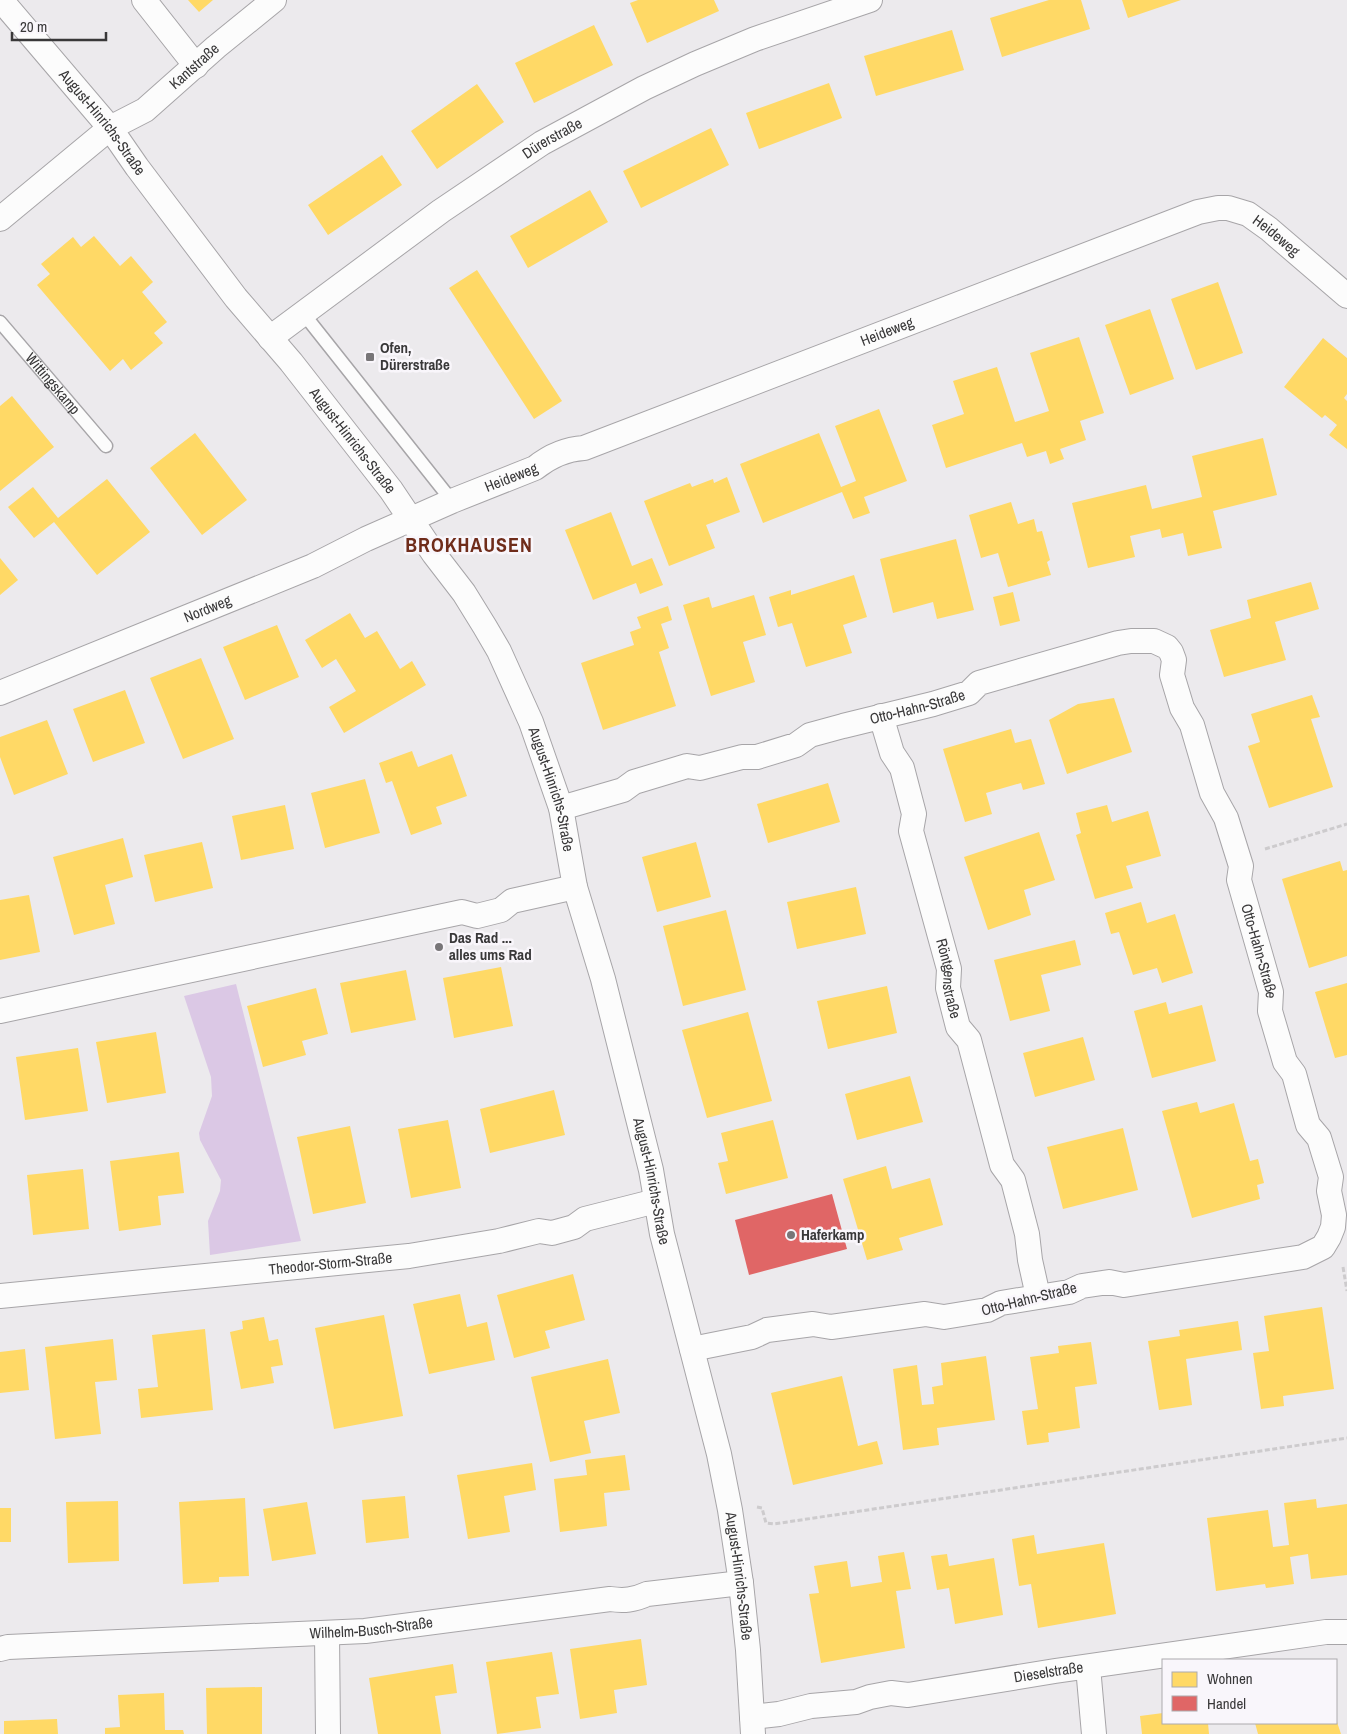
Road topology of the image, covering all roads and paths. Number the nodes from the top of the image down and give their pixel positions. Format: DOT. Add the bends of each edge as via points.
graph roads {
  1 [pos="1,0"];
  2 [pos="144,0"];
  3 [pos="274,0"];
  4 [pos="870,0"];
  5 [pos="196,66"];
  6 [pos="110,128"];
  7 [pos="0,219"];
  8 [pos="1347,296"];
  9 [pos="303,313"];
  10 [pos="0,322"];
  11 [pos="270,338"];
  12 [pos="106,446"];
  13 [pos="452,501"];
  14 [pos="411,519"];
  15 [pos="0,693"];
  16 [pos="881,716"];
  17 [pos="561,808"];
  18 [pos="1347,824"];
  19 [pos="1238,857"];
  20 [pos="575,887"];
  21 [pos="0,1011"];
  22 [pos="656,1201"];
  23 [pos="0,1296"];
  24 [pos="1038,1296"];
  25 [pos="692,1349"];
  26 [pos="1347,1438"];
  27 [pos="730,1510"];
  28 [pos="741,1583"];
  29 [pos="1347,1632"];
  30 [pos="327,1634"];
  31 [pos="0,1649"];
  32 [pos="1088,1667"];
  33 [pos="753,1725"];
  34 [pos="328,1734"];
  35 [pos="1094,1734"];
  1 -- 6 [label="street, August-Hinrichs-Straße"];
  2 -- 5 [label="street"];
  3 -- 5 [label="street, Kantstraße"];
  4 -- 9 [label="street, Dürerstraße" via="755,39 695,64 542,143 441,211"];
  5 -- 6 [label="street, Kantstraße" via="145,110"];
  6 -- 7 [label="street"];
  6 -- 11 [label="street, August-Hinrichs-Straße" via="236,298"];
  8 -- 13 [label="street, Heideweg" via="1248,214 1228,208 1203,211 584,448 570,449 546,459 535,468"];
  9 -- 11 [label="street, Dürerstraße"];
  9 -- 13 [label="lane"];
  10 -- 12 [label="lane, Wittingskamp"];
  11 -- 14 [label="street, August-Hinrichs-Straße"];
  13 -- 14 [label="street, Heideweg"];
  14 -- 15 [label="street, Nordweg" via="312,566"];
  14 -- 17 [label="street, August-Hinrichs-Straße" via="464,593 499,651 531,722"];
  16 -- 17 [label="street, Otto-Hahn-Straße" via="810,736 796,745 756,757 742,757 700,768 687,766 634,782 623,790"];
  16 -- 19 [label="street, Otto-Hahn-Straße" via="933,704 969,692 980,683 1118,643 1161,643 1174,660 1172,675 1182,708 1192,725 1212,793 1226,818"];
  16 -- 24 [label="street, Röntgenstraße" via="892,753 902,768 914,814 911,831 949,969 948,988 958,1027 969,1040 1002,1165 1013,1180"];
  17 -- 20 [label="street, August-Hinrichs-Straße"];
  18 -- 19 [label="path"];
  19 -- 24 [label="street, Otto-Hahn-Straße" via="1239,880 1271,992 1270,1011 1285,1062 1294,1074 1308,1125 1320,1138 1331,1176 1329,1191 1334,1215 1329,1237 1318,1251 1294,1260 1124,1285 1108,1282"];
  20 -- 21 [label="street" via="512,901 501,910 477,916 462,912"];
  20 -- 22 [label="street, August-Hinrichs-Straße" via="603,979"];
  22 -- 23 [label="street, Theodor-Storm-Straße" via="585,1219 574,1227 552,1233 539,1231 409,1256"];
  22 -- 25 [label="street, August-Hinrichs-Straße"];
  24 -- 25 [label="street, Otto-Hahn-Straße" via="1001,1302 988,1310 944,1317 925,1314 831,1327 813,1324 767,1330 752,1337"];
  25 -- 27 [label="street, August-Hinrichs-Straße"];
  26 -- 27 [label="path" via="774,1524 766,1523 762,1508"];
  27 -- 28 [label="street, August-Hinrichs-Straße"];
  28 -- 30 [label="street, Wilhelm-Busch-Straße" via="647,1594 623,1601 610,1599"];
  28 -- 33 [label="street, August-Hinrichs-Straße"];
  29 -- 32 [label="street, Dieselstraße" via="1326,1632"];
  30 -- 31 [label="street, Wilhelm-Busch-Straße"];
  30 -- 34 [label="street"];
  32 -- 33 [label="street, Dieselstraße" via="811,1706"];
  32 -- 35 [label="street"];
}
